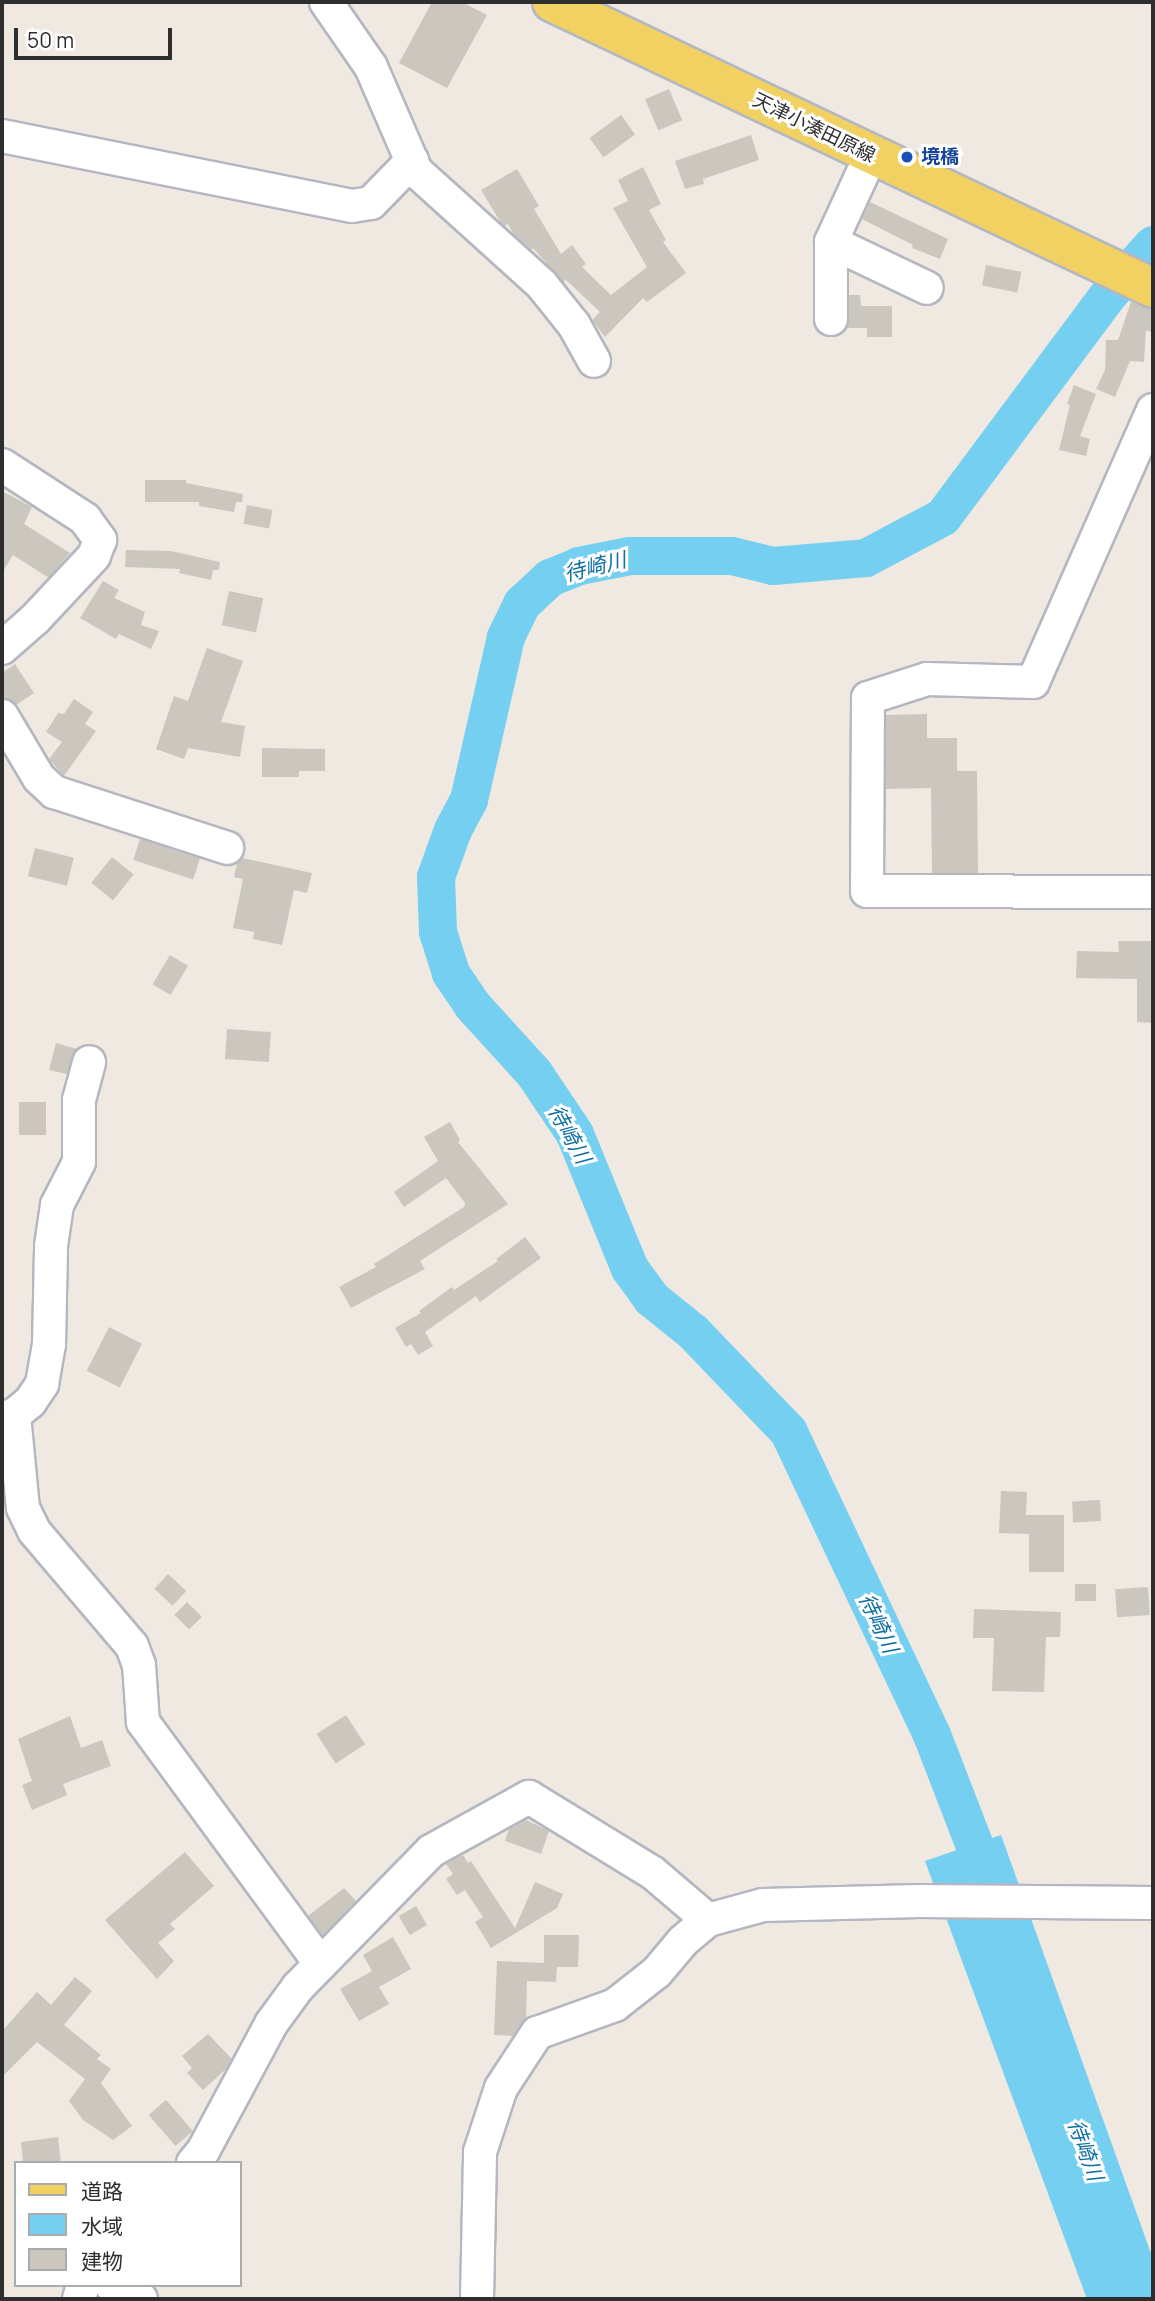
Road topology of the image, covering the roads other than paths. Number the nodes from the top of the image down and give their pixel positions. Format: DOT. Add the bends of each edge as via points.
graph roads {
  1 [pos="326,2"];
  2 [pos="552,2"];
  3 [pos="2,136"];
  4 [pos="871,155"];
  5 [pos="412,161"];
  6 [pos="831,242"];
  7 [pos="927,288"];
  8 [pos="1153,288"];
  9 [pos="831,319"];
  10 [pos="594,361"];
  11 [pos="1153,410"];
  12 [pos="2,465"];
  13 [pos="2,648"];
  14 [pos="2,716"];
  15 [pos="226,848"];
  16 [pos="1153,892"];
  17 [pos="89,1062"];
  18 [pos="8,1416"];
  19 [pos="1153,1903"];
  20 [pos="708,1920"];
  21 [pos="321,1964"];
  22 [pos="195,2161"];
  23 [pos="115,2287"];
  24 [pos="141,2299"];
  25 [pos="477,2299"];
  1 -- 5 [label="street" via="371,67"];
  2 -- 4 [label="main road, 天津小湊田原線"];
  3 -- 5 [label="street" via="352,206 371,203"];
  4 -- 6 [label="street"];
  4 -- 8 [label="main road, 天津小湊田原線"];
  5 -- 10 [label="street" via="416,170 542,285 574,325"];
  6 -- 7 [label="street"];
  6 -- 9 [label="street"];
  11 -- 16 [label="street" via="1033,682 928,679 869,698 867,877 867,891"];
  12 -- 13 [label="street" via="85,519 100,540 94,556"];
  14 -- 15 [label="street" via="39,778 54,792"];
  17 -- 18 [label="street" via="79,1100 79,1162 57,1205 51,1246 49,1345 41,1384 30,1402"];
  18 -- 21 [label="street" via="23,1508 34,1531 132,1646 139,1665 143,1722"];
  19 -- 20 [label="street" via="762,1905"];
  20 -- 21 [label="street" via="653,1873 530,1797 431,1851"];
  20 -- 25 [label="street" via="657,1972 615,2005 537,2033 501,2088 480,2152"];
  21 -- 22 [label="street" via="271,2024"];
  23 -- 24 [label="street"];
}
